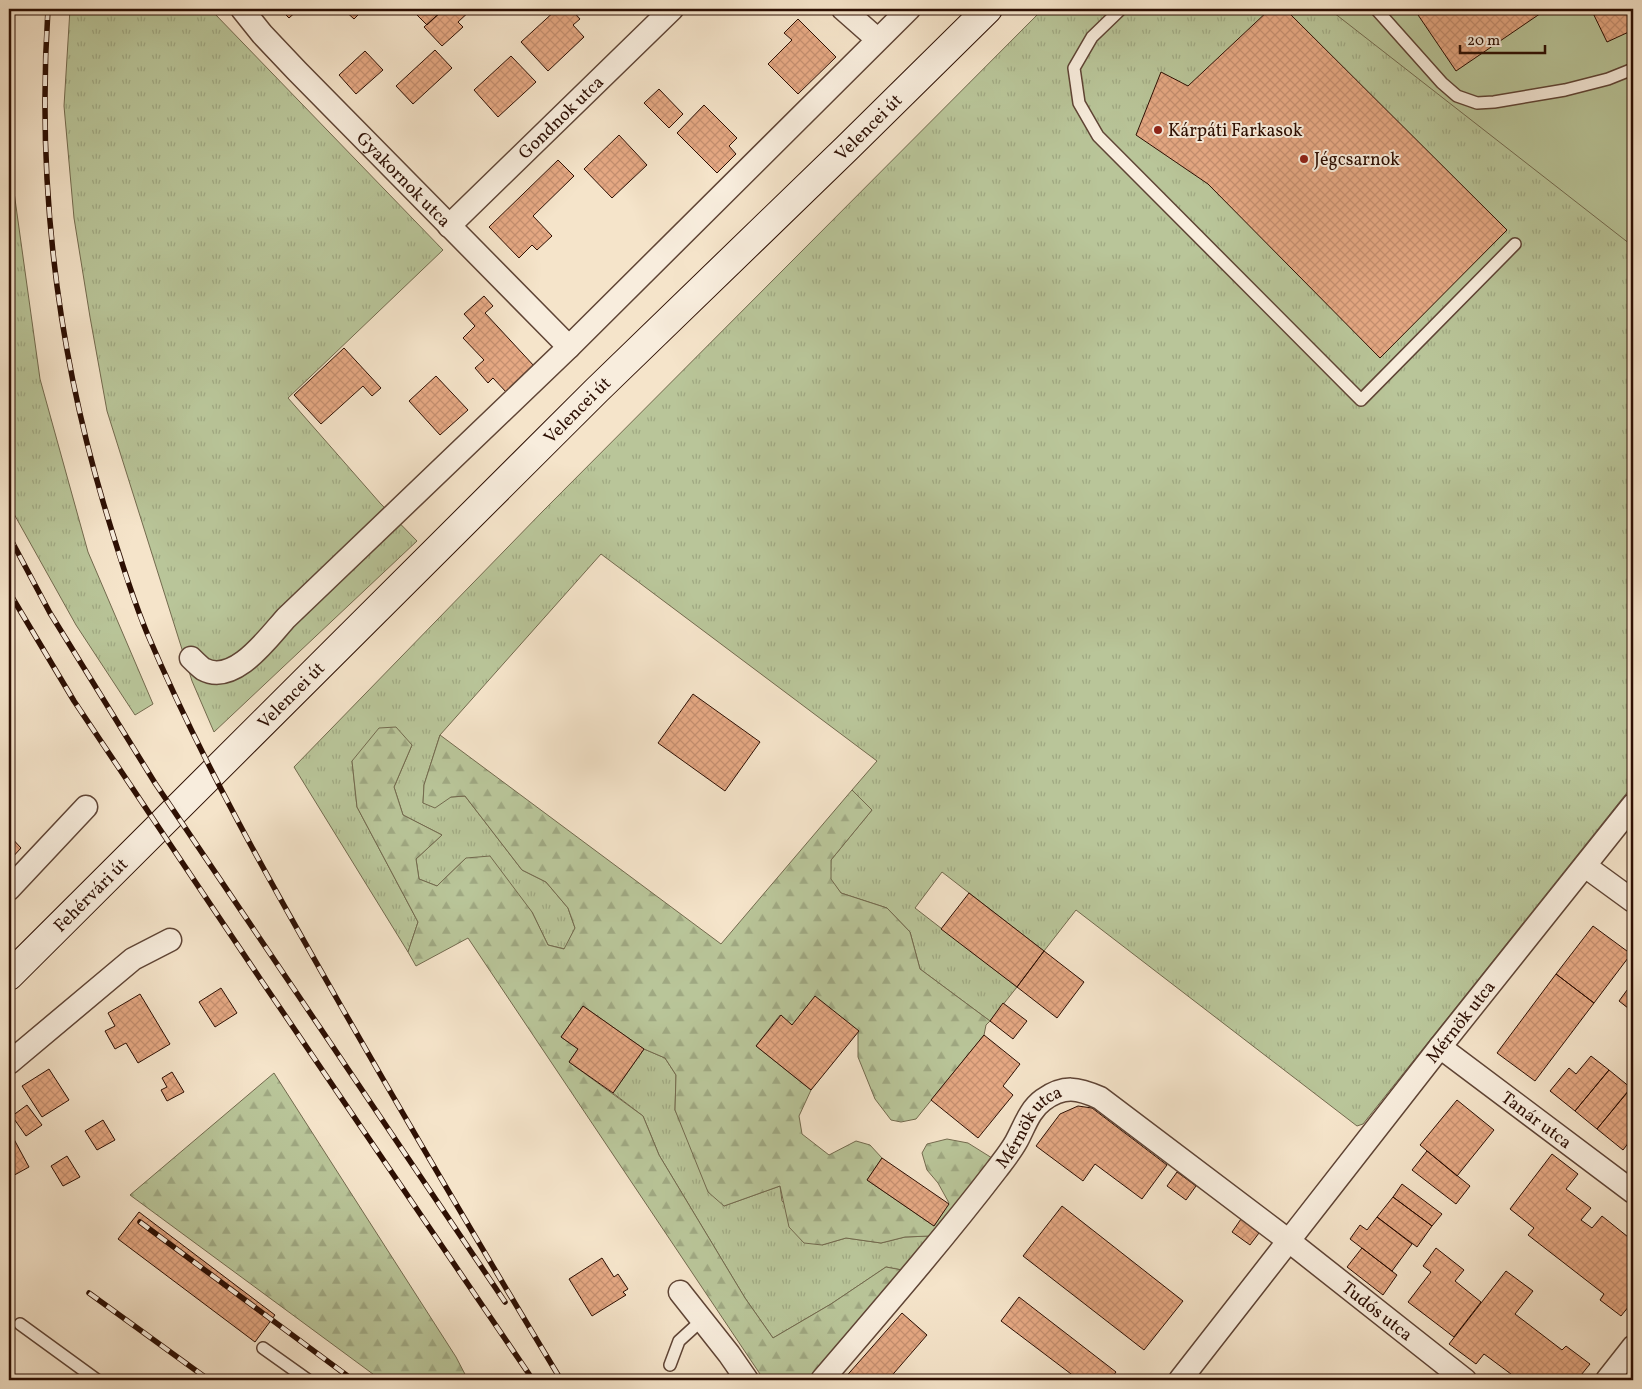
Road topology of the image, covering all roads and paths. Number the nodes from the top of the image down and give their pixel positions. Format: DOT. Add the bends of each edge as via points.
graph roads {
  1 [pos="242,9"];
  2 [pos="672,9"];
  3 [pos="844,9"];
  4 [pos="908,9"];
  5 [pos="988,9"];
  6 [pos="1121,9"];
  7 [pos="1376,9"];
  8 [pos="877,39"];
  9 [pos="1633,69"];
  10 [pos="449,226"];
  11 [pos="1515,244"];
  12 [pos="568,346"];
  13 [pos="191,658"];
  14 [pos="1633,805"];
  15 [pos="86,807"];
  16 [pos="171,814"];
  17 [pos="1585,866"];
  18 [pos="9,889"];
  19 [pos="1633,901"];
  20 [pos="170,940"];
  21 [pos="9,976"];
  22 [pos="1440,1047"];
  23 [pos="9,1063"];
  24 [pos="1633,1192"];
  25 [pos="1289,1240"];
  26 [pos="680,1292"];
  27 [pos="702,1320"];
  28 [pos="20,1324"];
  29 [pos="1633,1347"];
  30 [pos="263,1348"];
  31 [pos="670,1365"];
  32 [pos="97,1380"];
  33 [pos="308,1380"];
  34 [pos="747,1380"];
  35 [pos="822,1380"];
  36 [pos="1180,1380"];
  37 [pos="1466,1380"];
  38 [pos="1607,1380"];
  1 -- 10 [label="street, Gyakornok utca" via="297,71"];
  2 -- 10 [label="street, Gondnok utca"];
  3 -- 8 [label="street"];
  4 -- 8 [label="street"];
  5 -- 16 [label="main road, Velencei út" via="590,397"];
  6 -- 11 [label="lane" via="1092,38 1074,68 1079,104 1098,136 1361,400"];
  7 -- 9 [label="lane" via="1442,83 1457,96 1477,102 1565,90"];
  8 -- 12 [label="street"];
  10 -- 12 [label="street, Gyakornok utca"];
  12 -- 13 [label="street" via="242,664 228,671 213,672 202,668"];
  14 -- 17 [label="street, Mérnök utca"];
  15 -- 18 [label="street"];
  16 -- 21 [label="main road, Fehérvári út"];
  17 -- 19 [label="street"];
  17 -- 22 [label="street, Mérnök utca"];
  20 -- 23 [label="street" via="134,959"];
  22 -- 24 [label="street, Tanár utca"];
  22 -- 25 [label="street, Mérnök utca"];
  25 -- 35 [label="street, Mérnök utca" via="1100,1098 1080,1089 1060,1091 1042,1101 1030,1115 998,1168 930,1254"];
  25 -- 36 [label="street, Mérnök utca"];
  25 -- 37 [label="street, Tudós utca"];
  26 -- 27 [label="street"];
  27 -- 31 [label="lane" via="679,1341"];
  27 -- 34 [label="street"];
  28 -- 32 [label="lane"];
  29 -- 38 [label="street"];
  30 -- 33 [label="lane"];
}
